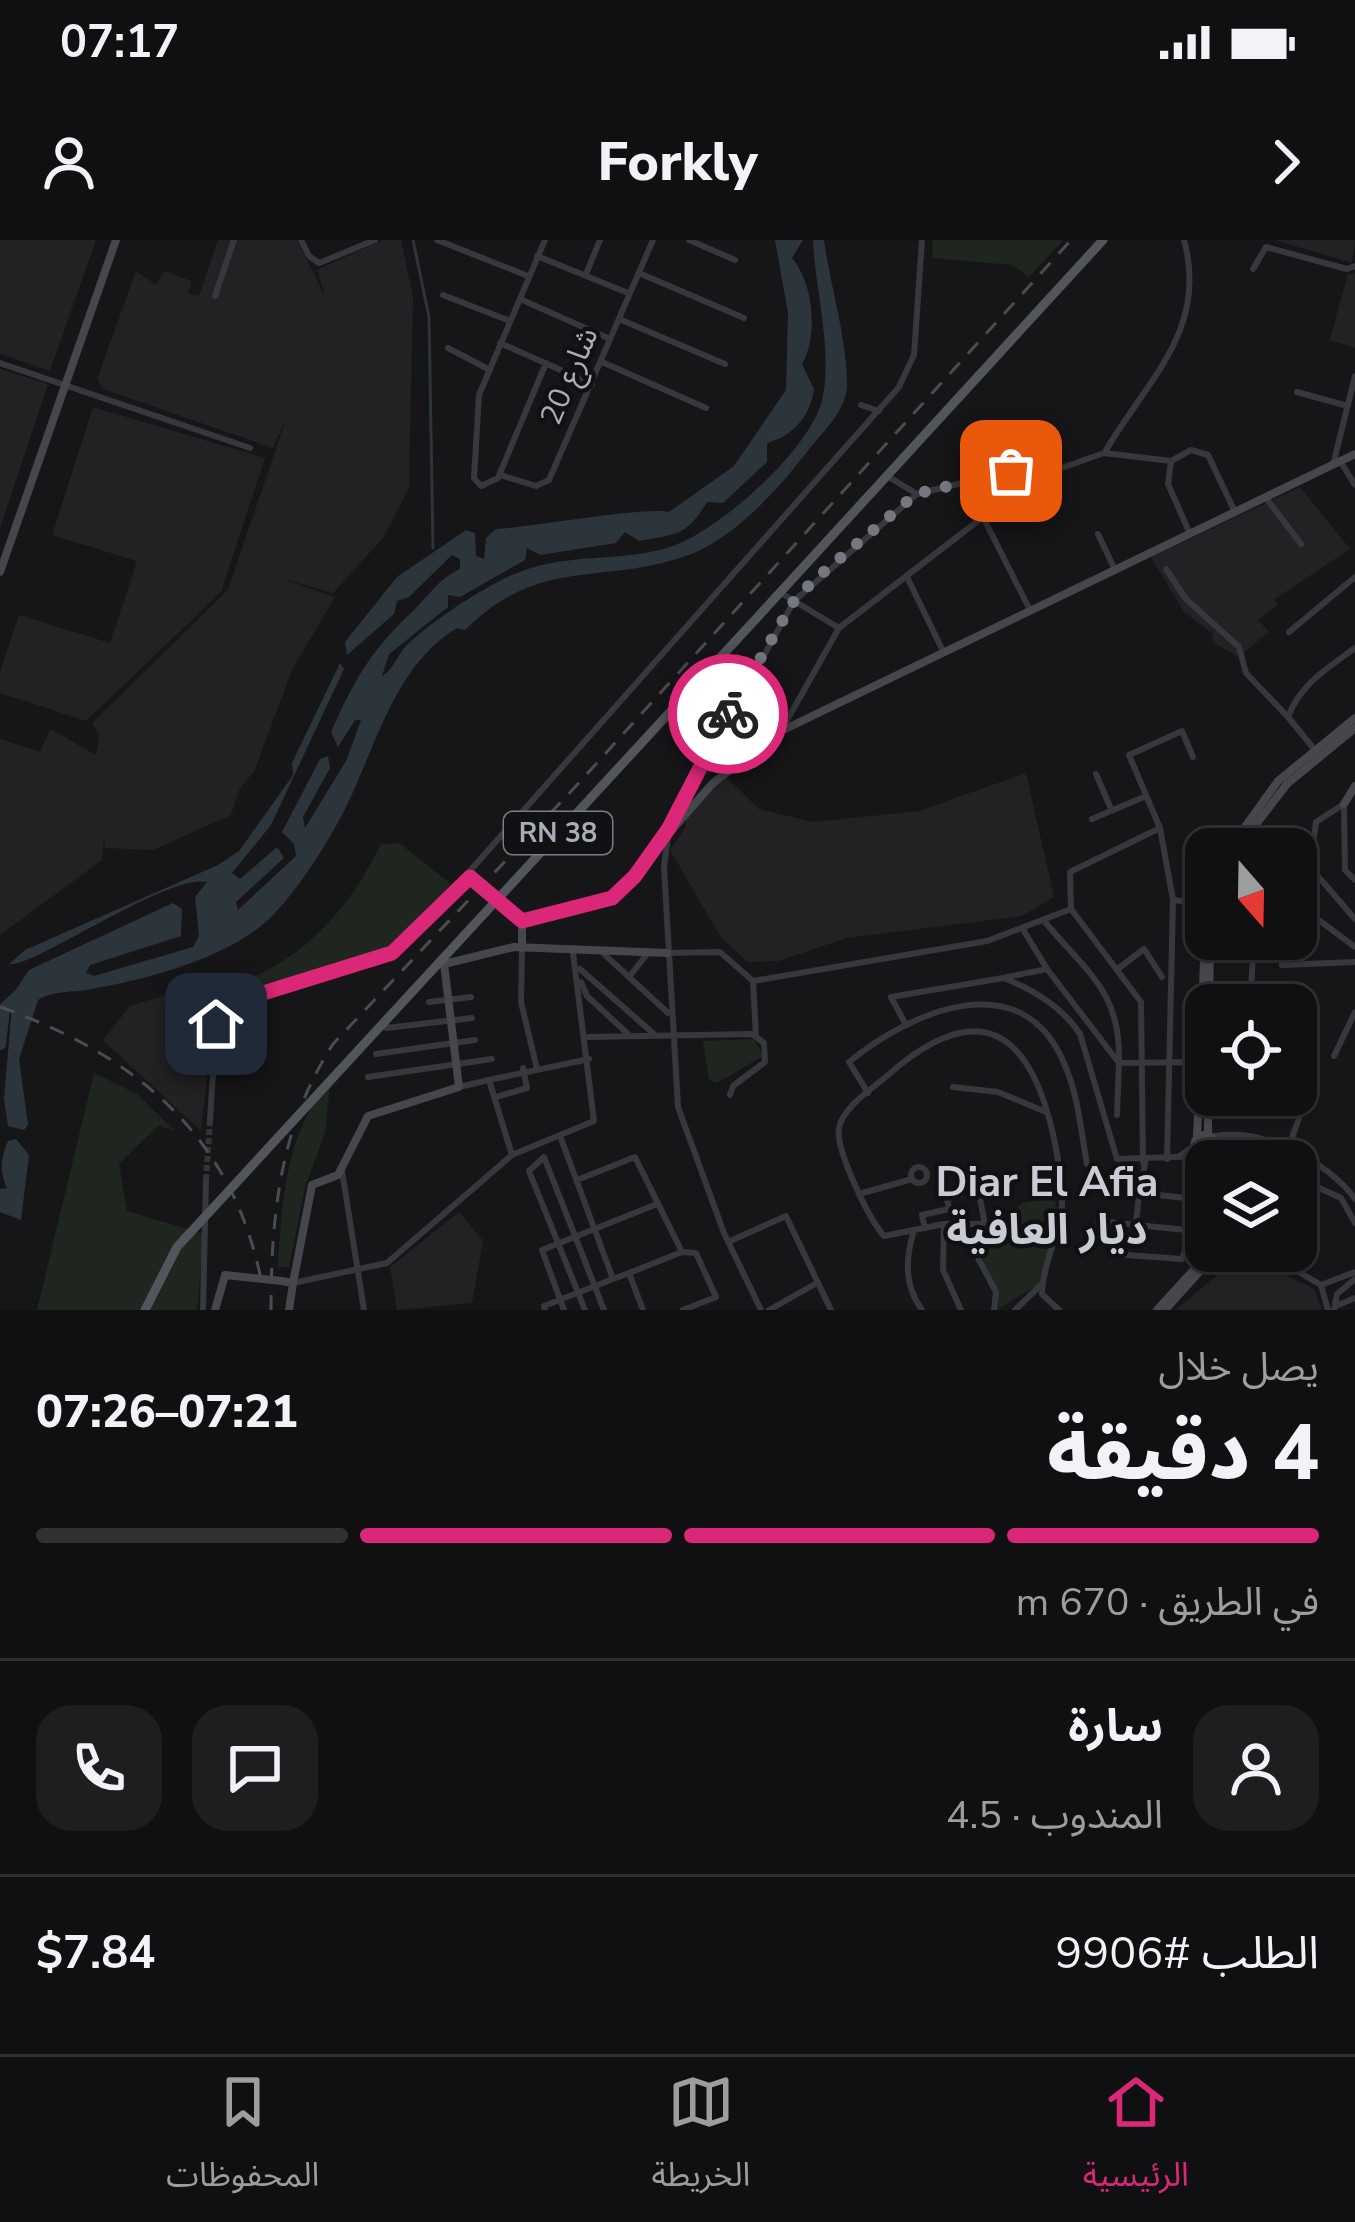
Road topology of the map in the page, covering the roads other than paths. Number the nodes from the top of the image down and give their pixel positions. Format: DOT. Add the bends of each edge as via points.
graph roads {
  1 [pos="116,240"];
  2 [pos="234,240"];
  3 [pos="301,240"];
  4 [pos="376,240"];
  5 [pos="437,240"];
  6 [pos="544,240"];
  7 [pos="600,240"];
  8 [pos="653,240"];
  9 [pos="689,240"];
  10 [pos="922,240"];
  11 [pos="1103,240"];
  12 [pos="1184,240"];
  13 [pos="537,256"];
  14 [pos="735,260"];
  15 [pos="1355,266"];
  16 [pos="1252,269"];
  17 [pos="639,273"];
  18 [pos="586,274"];
  19 [pos="528,276"];
  20 [pos="630,293"];
  21 [pos="443,295"];
  22 [pos="215,296"];
  23 [pos="520,299"];
  24 [pos="743,318"];
  25 [pos="619,319"];
  26 [pos="510,321"];
  27 [pos="611,339"];
  28 [pos="500,343"];
  29 [pos="448,349"];
  30 [pos="602,362"];
  31 [pos="0,363"];
  32 [pos="546,364"];
  33 [pos="725,364"];
  34 [pos="490,370"];
  35 [pos="1355,376"];
  36 [pos="592,384"];
  37 [pos="66,387"];
  38 [pos="1297,392"];
  39 [pos="861,405"];
  40 [pos="1348,406"];
  41 [pos="706,408"];
  42 [pos="879,411"];
  43 [pos="250,448"];
  44 [pos="1104,453"];
  45 [pos="1355,454"];
  46 [pos="1171,460"];
  47 [pos="1337,463"];
  48 [pos="1051,473"];
  49 [pos="499,475"];
  50 [pos="886,476"];
  51 [pos="1355,485"];
  52 [pos="916,494"];
  53 [pos="1266,498"];
  54 [pos="1235,512"];
  55 [pos="983,517"];
  56 [pos="1098,534"];
  57 [pos="1190,534"];
  58 [pos="1301,544"];
  59 [pos="1114,568"];
  60 [pos="1166,569"];
  61 [pos="0,572"];
  62 [pos="907,577"];
  63 [pos="1355,577"];
  64 [pos="780,592"];
  65 [pos="794,601"];
  66 [pos="1030,610"];
  67 [pos="839,628"];
  68 [pos="1289,632"];
  69 [pos="1355,647"];
  70 [pos="944,653"];
  71 [pos="1288,717"];
  72 [pos="1355,718"];
  73 [pos="1355,728"];
  74 [pos="781,731"];
  75 [pos="1314,749"];
  76 [pos="1193,757"];
  77 [pos="1096,774"];
  78 [pos="1355,786"];
  79 [pos="1146,796"];
  80 [pos="1355,801"];
  81 [pos="1344,804"];
  82 [pos="1112,811"];
  83 [pos="1092,819"];
  84 [pos="1160,827"];
  85 [pos="669,828"];
  86 [pos="1245,828"];
  87 [pos="1250,828"];
  88 [pos="470,877"];
  89 [pos="1355,880"];
  90 [pos="1173,900"];
  91 [pos="1185,903"];
  92 [pos="1071,909"];
  93 [pos="1355,919"];
  94 [pos="522,921"];
  95 [pos="1045,922"];
  96 [pos="1317,922"];
  97 [pos="1024,931"];
  98 [pos="1355,946"];
  99 [pos="522,948"];
  100 [pos="573,953"];
  101 [pos="604,953"];
  102 [pos="649,953"];
  103 [pos="667,953"];
  104 [pos="1355,962"];
  105 [pos="1282,964"];
  106 [pos="578,966"];
  107 [pos="1119,968"];
  108 [pos="1047,969"];
  109 [pos="629,977"];
  110 [pos="1162,977"];
  111 [pos="1004,978"];
  112 [pos="580,979"];
  113 [pos="753,981"];
  114 [pos="471,997"];
  115 [pos="448,1000"];
  116 [pos="429,1002"];
  117 [pos="1355,1012"];
  118 [pos="668,1013"];
  119 [pos="472,1018"];
  120 [pos="451,1021"];
  121 [pos="905,1023"];
  122 [pos="386,1028"];
  123 [pos="654,1034"];
  124 [pos="629,1035"];
  125 [pos="670,1035"];
  126 [pos="756,1036"];
  127 [pos="587,1037"];
  128 [pos="475,1040"];
  129 [pos="454,1043"];
  130 [pos="376,1054"];
  131 [pos="1334,1056"];
  132 [pos="590,1058"];
  133 [pos="492,1059"];
  134 [pos="1143,1062"];
  135 [pos="1185,1062"];
  136 [pos="1119,1063"];
  137 [pos="1169,1063"];
  138 [pos="457,1065"];
  139 [pos="523,1068"];
  140 [pos="537,1069"];
  141 [pos="368,1077"];
  142 [pos="489,1080"];
  143 [pos="459,1087"];
  144 [pos="953,1087"];
  145 [pos="868,1093"];
  146 [pos="730,1095"];
  147 [pos="496,1097"];
  148 [pos="1046,1112"];
  149 [pos="1117,1115"];
  150 [pos="1202,1116"];
  151 [pos="1206,1116"];
  152 [pos="210,1120"];
  153 [pos="560,1136"];
  154 [pos="1203,1139"];
  155 [pos="1256,1140"];
  156 [pos="512,1155"];
  157 [pos="1185,1158"];
  158 [pos="1171,1159"];
  159 [pos="1144,1162"];
  160 [pos="1087,1164"];
  161 [pos="1317,1166"];
  162 [pos="341,1167"];
  163 [pos="912,1179"];
  164 [pos="206,1180"];
  165 [pos="577,1180"];
  166 [pos="1317,1187"];
  167 [pos="859,1194"];
  168 [pos="1141,1194"];
  169 [pos="1185,1198"];
  170 [pos="1355,1199"];
  171 [pos="657,1204"];
  172 [pos="1098,1221"];
  173 [pos="1355,1222"];
  174 [pos="944,1224"];
  175 [pos="985,1224"];
  176 [pos="1136,1225"];
  177 [pos="594,1228"];
  178 [pos="925,1228"];
  179 [pos="914,1230"];
  180 [pos="1185,1230"];
  181 [pos="575,1236"];
  182 [pos="728,1242"];
  183 [pos="559,1243"];
  184 [pos="1185,1251"];
  185 [pos="682,1252"];
  186 [pos="1126,1256"];
  187 [pos="358,1270"];
  188 [pos="1195,1272"];
  189 [pos="1293,1272"];
  190 [pos="629,1273"];
  191 [pos="1355,1276"];
  192 [pos="614,1279"];
  193 [pos="293,1283"];
  194 [pos="1042,1283"];
  195 [pos="815,1284"];
  196 [pos="1321,1285"];
  197 [pos="594,1286"];
  198 [pos="578,1292"];
  199 [pos="1355,1298"];
  200 [pos="560,1299"];
  201 [pos="146,1310"];
  202 [pos="203,1310"];
  203 [pos="215,1310"];
  204 [pos="289,1310"];
  205 [pos="364,1310"];
  206 [pos="545,1310"];
  207 [pos="564,1310"];
  208 [pos="585,1310"];
  209 [pos="604,1310"];
  210 [pos="643,1310"];
  211 [pos="683,1310"];
  212 [pos="765,1310"];
  213 [pos="831,1310"];
  214 [pos="922,1310"];
  215 [pos="961,1310"];
  216 [pos="994,1310"];
  217 [pos="1015,1310"];
  218 [pos="1059,1310"];
  219 [pos="1161,1310"];
  220 [pos="1332,1310"];
  1 -- 37 [label="street"];
  2 -- 22 [label="street"];
  3 -- 4 [label="street" via="319,263"];
  5 -- 19 [label="street"];
  6 -- 13 [label="street"];
  7 -- 18 [label="street"];
  8 -- 17 [label="street, شارع 20"];
  9 -- 14 [label="street"];
  10 -- 42 [label="street" via="912,363"];
  11 -- 50 [label="main road, RN 38"];
  12 -- 44 [label="street" via="1190,269 1178,342"];
  13 -- 18 [label="street"];
  13 -- 19 [label="street"];
  15 -- 16 [label="street" via="1267,247"];
  17 -- 20 [label="street, شارع 20"];
  17 -- 24 [label="street"];
  18 -- 20 [label="street"];
  19 -- 23 [label="street"];
  20 -- 25 [label="street, شارع 20"];
  21 -- 26 [label="street"];
  23 -- 26 [label="street"];
  23 -- 27 [label="street"];
  25 -- 27 [label="street, شارع 20"];
  25 -- 33 [label="street"];
  26 -- 28 [label="street"];
  27 -- 30 [label="street, شارع 20"];
  28 -- 32 [label="street"];
  28 -- 34 [label="street"];
  29 -- 34 [label="street"];
  30 -- 36 [label="street, شارع 20"];
  30 -- 41 [label="street"];
  31 -- 37 [label="street"];
  32 -- 36 [label="street"];
  32 -- 49 [label="street"];
  34 -- 49 [label="street" via="476,408 474,478 488,486"];
  35 -- 40 [label="street"];
  36 -- 49 [label="street, شارع 20" via="547,483"];
  37 -- 43 [label="street"];
  37 -- 61 [label="street"];
  38 -- 40 [label="street"];
  39 -- 42 [label="street"];
  40 -- 47 [label="street"];
  42 -- 88 [label="street"];
  44 -- 46 [label="street"];
  44 -- 48 [label="street"];
  45 -- 47 [label="street"];
  46 -- 54 [label="street" via="1191,450 1208,455"];
  46 -- 57 [label="street" via="1168,484"];
  47 -- 51 [label="street"];
  47 -- 53 [label="street"];
  48 -- 52 [label="street" via="1011,471"];
  48 -- 55 [label="street"];
  50 -- 52 [label="street"];
  50 -- 64 [label="main road, RN 38"];
  52 -- 65 [label="street"];
  53 -- 54 [label="street"];
  53 -- 58 [label="street"];
  54 -- 57 [label="street"];
  55 -- 62 [label="street"];
  55 -- 66 [label="street"];
  56 -- 59 [label="street"];
  57 -- 59 [label="street"];
  59 -- 66 [label="street"];
  60 -- 71 [label="street" via="1186,599 1239,646 1246,673"];
  62 -- 67 [label="street"];
  62 -- 70 [label="street"];
  63 -- 68 [label="street"];
  64 -- 65 [label="street"];
  64 -- 201 [label="main road, RN 38, bridge" via="177,1247"];
  65 -- 67 [label="street"];
  65 -- 85 [label="street"];
  66 -- 70 [label="street"];
  67 -- 74 [label="street"];
  69 -- 71 [label="street" via="1299,692"];
  70 -- 74 [label="street"];
  71 -- 75 [label="street"];
  72 -- 75 [label="street"];
  73 -- 87 [label="street" via="1287,784"];
  74 -- 85 [label="street"];
  75 -- 86 [label="street" via="1261,799"];
  76 -- 79 [label="street" via="1182,731 1129,755"];
  77 -- 82 [label="street"];
  78 -- 81 [label="street"];
  79 -- 82 [label="street"];
  79 -- 84 [label="street"];
  80 -- 81 [label="street"];
  81 -- 89 [label="street" via="1345,870"];
  81 -- 93 [label="street" via="1316,822 1310,867"];
  82 -- 83 [label="street"];
  84 -- 90 [label="street"];
  84 -- 92 [label="street" via="1070,872"];
  85 -- 94 [label="street" via="612,898"];
  85 -- 103 [label="street"];
  88 -- 94 [label="street"];
  88 -- 152 [label="street" via="392,953 226,1005 217,1019"];
  90 -- 91 [label="street"];
  90 -- 137 [label="street"];
  92 -- 95 [label="street"];
  92 -- 107 [label="street"];
  94 -- 99 [label="street"];
  95 -- 97 [label="street"];
  95 -- 136 [label="street" via="1110,998 1120,1024"];
  96 -- 98 [label="street"];
  97 -- 108 [label="street"];
  97 -- 113 [label="street"];
  99 -- 100 [label="street"];
  99 -- 115 [label="street" via="444,964"];
  99 -- 140 [label="street" via="521,1002"];
  100 -- 101 [label="street"];
  100 -- 106 [label="street"];
  101 -- 102 [label="street"];
  101 -- 109 [label="street"];
  102 -- 103 [label="street"];
  102 -- 109 [label="street"];
  103 -- 113 [label="street" via="720,952"];
  103 -- 118 [label="street"];
  104 -- 105 [label="street"];
  106 -- 112 [label="street"];
  106 -- 123 [label="street"];
  107 -- 110 [label="street" via="1144,949"];
  107 -- 134 [label="street" via="1142,1001"];
  108 -- 111 [label="street"];
  108 -- 136 [label="street"];
  109 -- 118 [label="street"];
  111 -- 121 [label="street" via="891,998"];
  111 -- 159 [label="street" via="1069,1018 1092,1061 1117,1160"];
  112 -- 124 [label="street"];
  112 -- 127 [label="street"];
  113 -- 126 [label="street"];
  114 -- 115 [label="street"];
  115 -- 116 [label="street"];
  115 -- 120 [label="street"];
  117 -- 131 [label="street"];
  118 -- 125 [label="street"];
  119 -- 120 [label="street"];
  120 -- 122 [label="street"];
  120 -- 129 [label="street"];
  121 -- 145 [label="street" via="849,1062"];
  121 -- 160 [label="street" via="923,1012 987,1004 1037,1026 1065,1064"];
  123 -- 124 [label="street"];
  123 -- 125 [label="street"];
  124 -- 127 [label="street"];
  125 -- 126 [label="street"];
  125 -- 182 [label="street" via="678,1107"];
  126 -- 146 [label="street" via="765,1062"];
  127 -- 132 [label="street"];
  128 -- 129 [label="street"];
  129 -- 130 [label="street"];
  129 -- 138 [label="street"];
  132 -- 140 [label="street"];
  132 -- 153 [label="street" via="594,1121"];
  133 -- 138 [label="street"];
  134 -- 136 [label="street"];
  134 -- 137 [label="street"];
  134 -- 159 [label="street"];
  135 -- 137 [label="street"];
  136 -- 149 [label="street"];
  137 -- 158 [label="street"];
  138 -- 141 [label="street"];
  138 -- 143 [label="street"];
  139 -- 140 [label="street"];
  139 -- 142 [label="street"];
  139 -- 147 [label="street" via="527,1088"];
  142 -- 143 [label="street"];
  142 -- 147 [label="street"];
  143 -- 162 [label="street" via="368,1116"];
  144 -- 148 [label="street" via="998,1092"];
  145 -- 148 [label="street" via="933,1039 980,1030 1022,1052"];
  145 -- 167 [label="street" via="837,1132"];
  147 -- 156 [label="street"];
  148 -- 194 [label="street" via="1062,1191"];
  150 -- 154 [label="street"];
  151 -- 154 [label="street"];
  153 -- 156 [label="street"];
  153 -- 165 [label="street"];
  154 -- 155 [label="street"];
  154 -- 158 [label="street"];
  156 -- 187 [label="street" via="387,1263"];
  157 -- 158 [label="street"];
  158 -- 159 [label="street"];
  159 -- 168 [label="street"];
  161 -- 170 [label="street"];
  162 -- 187 [label="street"];
  162 -- 193 [label="street" via="312,1185"];
  163 -- 167 [label="street"];
  164 -- 202 [label="street"];
  165 -- 171 [label="street" via="634,1157"];
  165 -- 177 [label="street"];
  166 -- 173 [label="street" via="1341,1198"];
  167 -- 179 [label="street" via="884,1236"];
  168 -- 169 [label="street"];
  168 -- 176 [label="street"];
  171 -- 177 [label="street"];
  171 -- 185 [label="street"];
  172 -- 176 [label="street"];
  174 -- 175 [label="street"];
  174 -- 178 [label="street"];
  174 -- 215 [label="street" via="943,1270"];
  175 -- 178 [label="street" via="976,1179 958,1184 949,1209 922,1215"];
  175 -- 216 [label="street" via="977,1258 996,1292"];
  176 -- 180 [label="street"];
  177 -- 181 [label="street"];
  177 -- 192 [label="street"];
  178 -- 179 [label="street"];
  179 -- 214 [label="street" via="905,1246 910,1292"];
  181 -- 183 [label="street"];
  181 -- 183 [label="street" via="544,1157 529,1172"];
  181 -- 197 [label="street"];
  182 -- 195 [label="street" via="786,1216"];
  182 -- 212 [label="street"];
  183 -- 198 [label="street"];
  183 -- 200 [label="street" via="542,1250"];
  184 -- 186 [label="street" via="1182,1259"];
  185 -- 190 [label="street"];
  185 -- 211 [label="street" via="699,1257 716,1297"];
  187 -- 193 [label="street"];
  187 -- 205 [label="street"];
  188 -- 219 [label="street"];
  189 -- 196 [label="street"];
  190 -- 192 [label="street"];
  190 -- 210 [label="street"];
  191 -- 196 [label="street"];
  191 -- 220 [label="street"];
  192 -- 197 [label="street"];
  193 -- 203 [label="street, bridge" via="229,1273"];
  193 -- 204 [label="street"];
  194 -- 217 [label="street"];
  194 -- 218 [label="street"];
  195 -- 212 [label="street"];
  195 -- 213 [label="street"];
  196 -- 220 [label="street"];
  197 -- 198 [label="street"];
  197 -- 209 [label="street"];
  198 -- 200 [label="street"];
  198 -- 208 [label="street"];
  199 -- 220 [label="street"];
  200 -- 206 [label="street"];
  200 -- 207 [label="street"];
}
